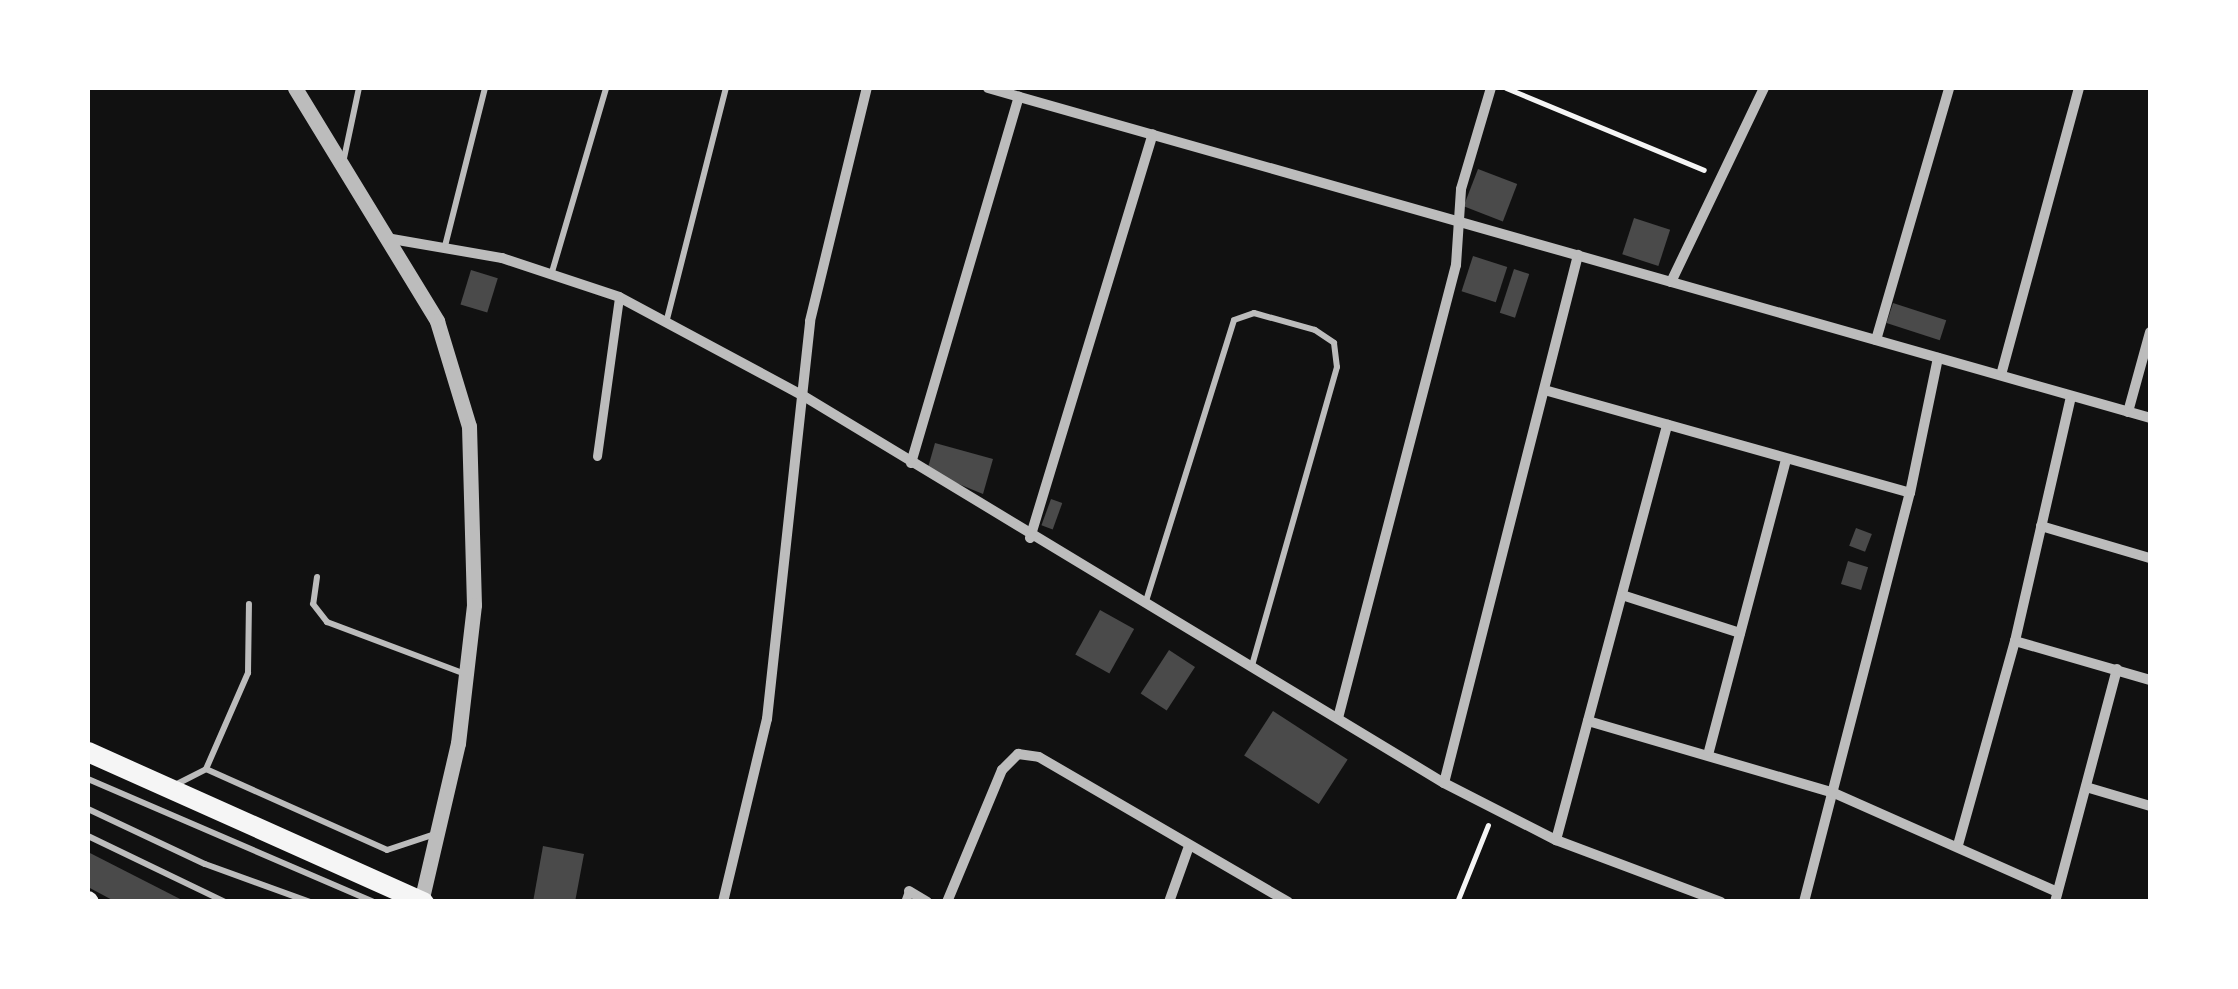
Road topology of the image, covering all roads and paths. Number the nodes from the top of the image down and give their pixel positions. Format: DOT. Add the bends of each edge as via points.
graph roads {
  1 [pos="295,88"];
  2 [pos="359,88"];
  3 [pos="485,88"];
  4 [pos="606,88"];
  5 [pos="726,88"];
  6 [pos="867,88"];
  7 [pos="988,88"];
  8 [pos="1491,88"];
  9 [pos="1764,88"];
  10 [pos="1948,88"];
  11 [pos="2079,88"];
  12 [pos="1508,89"];
  13 [pos="1019,96"];
  14 [pos="1152,134"];
  15 [pos="342,164"];
  16 [pos="1703,169"];
  17 [pos="1458,221"];
  18 [pos="392,239"];
  19 [pos="445,246"];
  20 [pos="1578,256"];
  21 [pos="552,272"];
  22 [pos="1671,282"];
  23 [pos="620,298"];
  24 [pos="666,325"];
  25 [pos="2150,332"];
  26 [pos="1876,340"];
  27 [pos="1938,358"];
  28 [pos="2001,375"];
  29 [pos="1548,391"];
  30 [pos="802,395"];
  31 [pos="2071,396"];
  32 [pos="2128,412"];
  33 [pos="2150,418"];
  34 [pos="1668,425"];
  35 [pos="598,456"];
  36 [pos="1786,459"];
  37 [pos="912,463"];
  38 [pos="1910,493"];
  39 [pos="2040,526"];
  40 [pos="1030,538"];
  41 [pos="2150,558"];
  42 [pos="317,577"];
  43 [pos="1622,595"];
  44 [pos="1146,601"];
  45 [pos="250,604"];
  46 [pos="1740,633"];
  47 [pos="2015,640"];
  48 [pos="1252,667"];
  49 [pos="2116,669"];
  50 [pos="467,675"];
  51 [pos="2150,680"];
  52 [pos="1338,718"];
  53 [pos="1588,720"];
  54 [pos="88,752"];
  55 [pos="1708,755"];
  56 [pos="206,769"];
  57 [pos="88,779"];
  58 [pos="1444,782"];
  59 [pos="2086,787"];
  60 [pos="167,789"];
  61 [pos="1834,793"];
  62 [pos="2150,806"];
  63 [pos="88,808"];
  64 [pos="1495,808"];
  65 [pos="440,832"];
  66 [pos="88,836"];
  67 [pos="1556,840"];
  68 [pos="1958,845"];
  69 [pos="1188,849"];
  70 [pos="907,896"];
  71 [pos="2056,897"];
  72 [pos="422,901"];
  73 [pos="225,902"];
  74 [pos="310,902"];
  75 [pos="372,902"];
  76 [pos="723,902"];
  77 [pos="928,902"];
  78 [pos="947,902"];
  79 [pos="1169,902"];
  80 [pos="1288,902"];
  81 [pos="1457,902"];
  82 [pos="1721,902"];
  83 [pos="1804,902"];
  1 -- 15 [label="street"];
  2 -- 15 [label="lane"];
  3 -- 19 [label="lane"];
  4 -- 21 [label="lane"];
  5 -- 24 [label="lane"];
  6 -- 30 [label="street" via="810,321"];
  7 -- 13 [label="street"];
  8 -- 17 [label="street"];
  9 -- 22 [label="street"];
  10 -- 26 [label="street"];
  11 -- 28 [label="street"];
  12 -- 16 [label="path"];
  13 -- 14 [label="street"];
  13 -- 37 [label="street"];
  14 -- 17 [label="street"];
  14 -- 40 [label="street"];
  15 -- 18 [label="street"];
  17 -- 20 [label="street"];
  17 -- 52 [label="street" via="1456,265"];
  18 -- 19 [label="street"];
  18 -- 50 [label="street" via="437,320 468,426 477,544"];
  19 -- 21 [label="street"];
  20 -- 22 [label="street"];
  20 -- 29 [label="street"];
  21 -- 23 [label="street"];
  22 -- 26 [label="street"];
  23 -- 24 [label="street"];
  23 -- 35 [label="street"];
  24 -- 30 [label="street"];
  25 -- 32 [label="street"];
  26 -- 27 [label="street"];
  27 -- 28 [label="street"];
  27 -- 38 [label="street"];
  28 -- 31 [label="street"];
  29 -- 34 [label="street"];
  29 -- 58 [label="street"];
  30 -- 37 [label="street"];
  30 -- 76 [label="street" via="767,719"];
  31 -- 32 [label="street"];
  31 -- 39 [label="street"];
  32 -- 33 [label="street"];
  34 -- 36 [label="street"];
  34 -- 43 [label="street"];
  36 -- 38 [label="street"];
  36 -- 46 [label="street"];
  37 -- 40 [label="street"];
  38 -- 61 [label="street"];
  39 -- 41 [label="street"];
  39 -- 47 [label="street"];
  40 -- 44 [label="street"];
  42 -- 50 [label="lane" via="313,604 327,622"];
  43 -- 46 [label="street"];
  43 -- 53 [label="street"];
  44 -- 48 [label="street"];
  44 -- 48 [label="lane" via="1234,320 1254,313 1315,330 1334,344 1337,366"];
  45 -- 56 [label="lane" via="248,674"];
  46 -- 55 [label="street"];
  47 -- 49 [label="street"];
  47 -- 68 [label="street"];
  48 -- 52 [label="street"];
  49 -- 51 [label="street"];
  49 -- 59 [label="street"];
  50 -- 65 [label="street"];
  52 -- 58 [label="street"];
  53 -- 55 [label="street"];
  53 -- 67 [label="street"];
  54 -- 60 [label="highway"];
  55 -- 61 [label="street"];
  56 -- 60 [label="lane"];
  56 -- 65 [label="lane" via="386,850"];
  57 -- 75 [label="lane"];
  58 -- 64 [label="street"];
  59 -- 62 [label="street"];
  59 -- 71 [label="street"];
  60 -- 72 [label="highway"];
  61 -- 68 [label="street"];
  61 -- 83 [label="street"];
  63 -- 74 [label="lane" via="204,864"];
  64 -- 67 [label="street"];
  64 -- 81 [label="path"];
  65 -- 72 [label="street"];
  66 -- 73 [label="lane"];
  67 -- 82 [label="street"];
  68 -- 71 [label="street"];
  69 -- 78 [label="street" via="1039,758 1018,754 1002,770"];
  69 -- 79 [label="street"];
  69 -- 80 [label="street"];
  70 -- 77 [label="street"];
}
